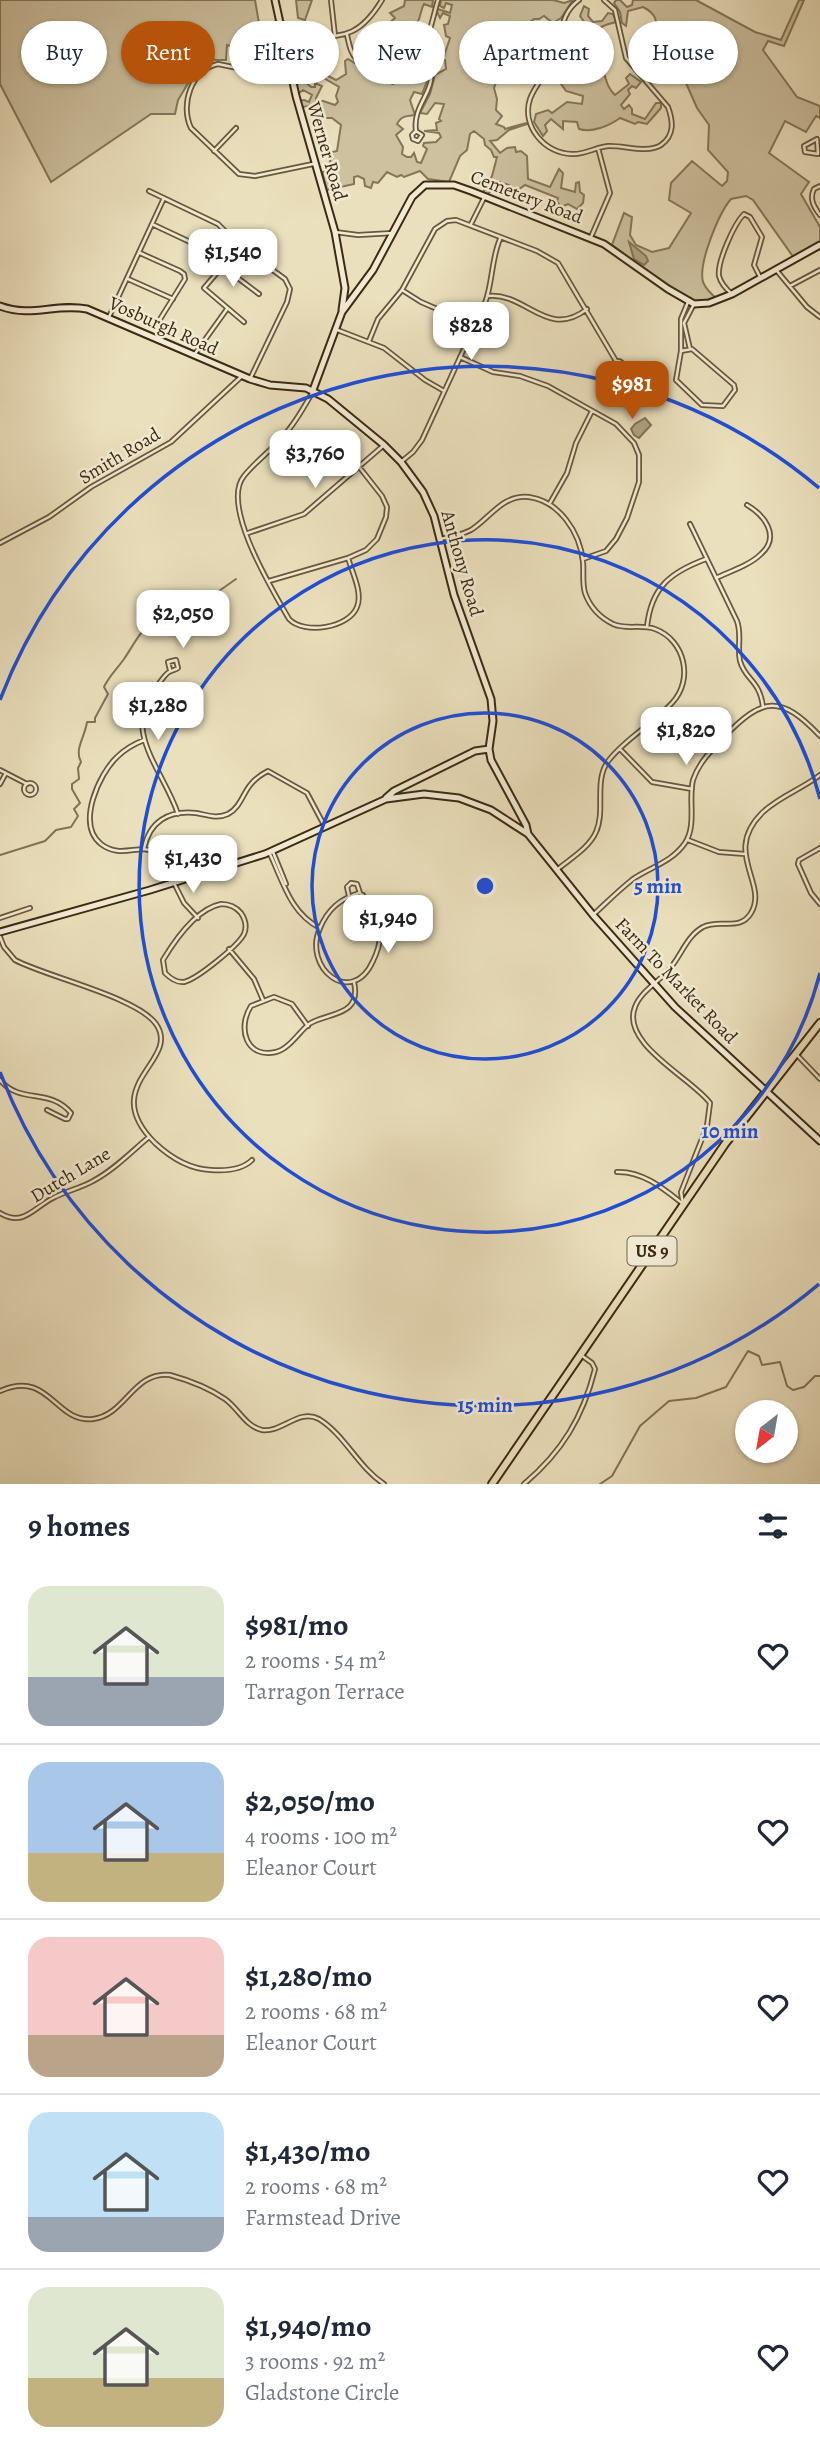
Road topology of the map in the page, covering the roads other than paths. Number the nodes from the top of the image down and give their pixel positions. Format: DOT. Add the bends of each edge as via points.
graph roads {
  1 [pos="275,0"];
  2 [pos="331,0"];
  3 [pos="383,0"];
  4 [pos="438,0"];
  5 [pos="579,0"];
  6 [pos="604,0"];
  7 [pos="280,21"];
  8 [pos="333,21"];
  9 [pos="431,21"];
  10 [pos="347,35"];
  11 [pos="339,36"];
  12 [pos="353,54"];
  13 [pos="229,66"];
  14 [pos="293,84"];
  15 [pos="431,84"];
  16 [pos="236,128"];
  17 [pos="416,131"];
  18 [pos="818,138"];
  19 [pos="598,148"];
  20 [pos="214,151"];
  21 [pos="316,163"];
  22 [pos="820,186"];
  23 [pos="149,191"];
  24 [pos="485,195"];
  25 [pos="164,198"];
  26 [pos="820,215"];
  27 [pos="153,224"];
  28 [pos="470,225"];
  29 [pos="335,232"];
  30 [pos="393,233"];
  31 [pos="226,234"];
  32 [pos="590,237"];
  33 [pos="500,238"];
  34 [pos="820,245"];
  35 [pos="240,246"];
  36 [pos="140,253"];
  37 [pos="222,266"];
  38 [pos="777,270"];
  39 [pos="820,270"];
  40 [pos="127,279"];
  41 [pos="761,279"];
  42 [pos="790,286"];
  43 [pos="402,290"];
  44 [pos="259,294"];
  45 [pos="732,294"];
  46 [pos="488,296"];
  47 [pos="173,299"];
  48 [pos="691,303"];
  49 [pos="0,306"];
  50 [pos="113,306"];
  51 [pos="227,309"];
  52 [pos="587,309"];
  53 [pos="342,312"];
  54 [pos="108,317"];
  55 [pos="820,317"];
  56 [pos="244,322"];
  57 [pos="475,326"];
  58 [pos="335,329"];
  59 [pos="369,341"];
  60 [pos="690,349"];
  61 [pos="681,351"];
  62 [pos="194,355"];
  63 [pos="460,357"];
  64 [pos="615,361"];
  65 [pos="242,376"];
  66 [pos="250,379"];
  67 [pos="313,390"];
  68 [pos="445,391"];
  69 [pos="592,411"];
  70 [pos="384,445"];
  71 [pos="401,462"];
  72 [pos="360,467"];
  73 [pos="550,503"];
  74 [pos="747,505"];
  75 [pos="690,524"];
  76 [pos="247,533"];
  77 [pos="440,539"];
  78 [pos="0,543"];
  79 [pos="348,558"];
  80 [pos="583,559"];
  81 [pos="706,559"];
  82 [pos="716,578"];
  83 [pos="268,582"];
  84 [pos="647,627"];
  85 [pos="170,670"];
  86 [pos="763,707"];
  87 [pos="820,736"];
  88 [pos="144,740"];
  89 [pos="489,749"];
  90 [pos="620,749"];
  91 [pos="0,770"];
  92 [pos="6,773"];
  93 [pos="820,775"];
  94 [pos="27,783"];
  95 [pos="0,784"];
  96 [pos="692,789"];
  97 [pos="386,799"];
  98 [pos="178,814"];
  99 [pos="325,826"];
  100 [pos="528,834"];
  101 [pos="687,839"];
  102 [pos="820,848"];
  103 [pos="144,849"];
  104 [pos="271,851"];
  105 [pos="745,854"];
  106 [pos="558,869"];
  107 [pos="172,883"];
  108 [pos="360,893"];
  109 [pos="350,897"];
  110 [pos="820,904"];
  111 [pos="30,908"];
  112 [pos="593,915"];
  113 [pos="0,918"];
  114 [pos="198,918"];
  115 [pos="320,928"];
  116 [pos="0,934"];
  117 [pos="229,949"];
  118 [pos="354,982"];
  119 [pos="654,984"];
  120 [pos="263,1000"];
  121 [pos="820,1024"];
  122 [pos="308,1026"];
  123 [pos="795,1053"];
  124 [pos="820,1079"];
  125 [pos="0,1080"];
  126 [pos="766,1090"];
  127 [pos="47,1110"];
  128 [pos="149,1137"];
  129 [pos="820,1141"];
  130 [pos="252,1160"];
  131 [pos="617,1172"];
  132 [pos="684,1203"];
  133 [pos="0,1213"];
  134 [pos="580,1355"];
  135 [pos="0,1391"];
  136 [pos="384,1484"];
  137 [pos="492,1484"];
  138 [pos="524,1484"];
  1 -- 7 [label="street, Werner Road"];
  2 -- 8 [label="street"];
  3 -- 10 [label="street" via="366,24"];
  4 -- 9 [label="street"];
  5 -- 19 [label="street" via="563,20 556,54 530,98 528,117 535,133 552,150 572,155"];
  6 -- 19 [label="street" via="615,9 626,58 668,107 672,125 668,138 655,148"];
  10 -- 11 [label="street"];
  10 -- 12 [label="street"];
  13 -- 20 [label="street" via="218,64 201,71 187,101 187,121"];
  14 -- 21 [label="street, Werner Road"];
  15 -- 17 [label="street" via="416,115"];
  16 -- 20 [label="street"];
  18 -- 18 [label="street" via="804,146 805,152 818,154"];
  19 -- 32 [label="street" via="610,197"];
  20 -- 21 [label="street" via="247,176"];
  21 -- 29 [label="street, Werner Road"];
  22 -- 26 [label="street" via="811,195"];
  23 -- 25 [label="street"];
  24 -- 28 [label="street"];
  24 -- 30 [label="street, Cemetery Road" via="453,186 425,185 412,197"];
  24 -- 32 [label="street, Cemetery Road"];
  25 -- 27 [label="street"];
  25 -- 31 [label="street" via="218,223"];
  27 -- 31 [label="street" via="205,249 212,249"];
  27 -- 36 [label="street"];
  28 -- 33 [label="street"];
  28 -- 43 [label="street" via="452,220 435,229"];
  29 -- 30 [label="street"];
  29 -- 53 [label="street, Werner Road" via="345,288"];
  30 -- 53 [label="street, Cemetery Road" via="364,285"];
  31 -- 35 [label="street"];
  32 -- 48 [label="street, Cemetery Road"];
  33 -- 46 [label="street" via="491,262"];
  33 -- 52 [label="street" via="558,263"];
  34 -- 38 [label="street"];
  35 -- 37 [label="street"];
  35 -- 66 [label="street" via="281,275 290,289"];
  36 -- 40 [label="street"];
  36 -- 47 [label="street" via="184,274"];
  37 -- 44 [label="street"];
  37 -- 51 [label="street" via="204,288"];
  38 -- 41 [label="street"];
  38 -- 42 [label="street"];
  39 -- 42 [label="street"];
  40 -- 47 [label="street"];
  40 -- 50 [label="street"];
  41 -- 45 [label="street"];
  41 -- 45 [label="street" via="754,265 762,237 744,214 720,264 720,279"];
  42 -- 55 [label="street"];
  43 -- 57 [label="street"];
  43 -- 59 [label="street" via="378,319"];
  45 -- 48 [label="street" via="709,303"];
  46 -- 52 [label="street" via="502,297 558,321"];
  46 -- 57 [label="street"];
  47 -- 50 [label="street" via="154,324"];
  48 -- 60 [label="street" via="684,323"];
  48 -- 61 [label="street" via="681,319"];
  49 -- 54 [label="street, Vosburgh Road" via="22,312 78,307"];
  50 -- 54 [label="street"];
  51 -- 56 [label="street"];
  51 -- 62 [label="street"];
  52 -- 64 [label="street"];
  53 -- 58 [label="street, Cemetery Road"];
  54 -- 62 [label="street, Vosburgh Road"];
  57 -- 63 [label="street"];
  58 -- 59 [label="street"];
  58 -- 67 [label="street, Cemetery Road"];
  59 -- 68 [label="street"];
  60 -- 61 [label="street"];
  60 -- 61 [label="street" via="734,385 723,406 702,405 679,384"];
  62 -- 65 [label="street, Vosburgh Road"];
  63 -- 68 [label="street"];
  63 -- 69 [label="street" via="493,372 536,380"];
  65 -- 66 [label="street, Vosburgh Road"];
  65 -- 78 [label="street, Smith Road" via="171,442"];
  66 -- 67 [label="street, Vosburgh Road"];
  67 -- 70 [label="street, Anthony Road"];
  67 -- 76 [label="street" via="285,435 240,482 237,499"];
  68 -- 71 [label="street" via="419,445"];
  69 -- 73 [label="street"];
  69 -- 80 [label="street" via="624,430 639,455 640,471 638,490 616,540 606,551"];
  70 -- 71 [label="street, Anthony Road"];
  70 -- 72 [label="street"];
  71 -- 77 [label="street, Anthony Road" via="430,504"];
  72 -- 76 [label="street" via="304,514"];
  72 -- 79 [label="street" via="387,510 377,539"];
  73 -- 77 [label="street" via="517,497 471,530"];
  73 -- 80 [label="street" via="570,526"];
  74 -- 82 [label="street" via="766,520 769,541 761,555"];
  75 -- 81 [label="street"];
  76 -- 83 [label="street"];
  77 -- 89 [label="street, Anthony Road" via="491,699"];
  79 -- 83 [label="street"];
  79 -- 83 [label="street" via="359,597 357,607 347,619 314,629 291,622"];
  80 -- 84 [label="street" via="585,592 598,613 617,626"];
  81 -- 82 [label="street"];
  81 -- 84 [label="street" via="676,573 660,587 651,603"];
  82 -- 86 [label="street" via="740,629 740,662 759,687"];
  84 -- 90 [label="street" via="666,635 678,648 685,679 671,705"];
  85 -- 88 [label="street" via="143,708"];
  86 -- 87 [label="street" via="791,711"];
  86 -- 96 [label="street" via="744,717 706,756"];
  88 -- 98 [label="street"];
  88 -- 103 [label="street" via="112,762 94,795 90,818 95,837 105,847"];
  89 -- 97 [label="street" via="475,751"];
  89 -- 100 [label="street, Anthony Road"];
  90 -- 96 [label="street" via="652,782"];
  90 -- 106 [label="street" via="603,771 596,831 589,843"];
  91 -- 92 [label="street"];
  92 -- 94 [label="street"];
  92 -- 95 [label="street"];
  93 -- 105 [label="street" via="762,813 747,837"];
  96 -- 101 [label="street"];
  97 -- 99 [label="street, Farm To Market Road"];
  97 -- 100 [label="street, Farm To Market Road" via="424,794 459,798 491,810"];
  98 -- 99 [label="street" via="230,813 252,782 269,771 305,792"];
  98 -- 103 [label="street" via="152,827"];
  99 -- 104 [label="street, Farm To Market Road"];
  100 -- 106 [label="street, Farm To Market Road"];
  101 -- 105 [label="street" via="719,852"];
  101 -- 112 [label="street" via="676,854 633,880"];
  102 -- 110 [label="street" via="798,864"];
  103 -- 107 [label="street" via="163,860"];
  104 -- 107 [label="street, Farm To Market Road"];
  104 -- 115 [label="street" via="298,912"];
  105 -- 119 [label="street" via="755,895 750,916 737,924 705,925"];
  106 -- 112 [label="street, Farm To Market Road"];
  107 -- 114 [label="street"];
  107 -- 116 [label="street, Farm To Market Road"];
  108 -- 109 [label="street"];
  108 -- 109 [label="street" via="357,884 351,883 347,887"];
  108 -- 118 [label="street" via="378,927 379,943 368,972"];
  109 -- 115 [label="street" via="332,908"];
  111 -- 113 [label="street"];
  112 -- 119 [label="street, Farm To Market Road"];
  114 -- 117 [label="street" via="221,904 240,913 245,930"];
  114 -- 117 [label="street" via="163,960 165,973 183,982 203,972"];
  115 -- 118 [label="street" via="314,947 325,971 341,982"];
  116 -- 128 [label="street" via="15,960 122,1001 155,1022 160,1045 133,1100 137,1120"];
  117 -- 120 [label="street" via="254,979"];
  118 -- 122 [label="street" via="348,1008"];
  119 -- 126 [label="street, Farm To Market Road"];
  119 -- 132 [label="street" via="634,1010 639,1035 661,1062 710,1103 707,1126 681,1192"];
  120 -- 122 [label="street" via="287,1001"];
  120 -- 122 [label="street" via="251,1006 243,1021 246,1039 259,1051 282,1050"];
  121 -- 123 [label="main road, US 9"];
  123 -- 124 [label="street"];
  123 -- 126 [label="main road, US 9"];
  125 -- 127 [label="street" via="13,1092 53,1099 71,1113 65,1119"];
  126 -- 129 [label="street, Farm To Market Road"];
  126 -- 132 [label="main road, US 9"];
  128 -- 130 [label="street" via="171,1157 199,1168 233,1169"];
  128 -- 133 [label="street, Dutch Lane" via="103,1175 51,1199 29,1216 12,1219"];
  131 -- 132 [label="street" via="646,1178"];
  132 -- 134 [label="main road, US 9"];
  134 -- 137 [label="main road, US 9"];
  134 -- 138 [label="street" via="595,1369 582,1406 561,1448"];
  135 -- 136 [label="street" via="34,1387 71,1414 91,1419 109,1413 147,1378 170,1375 223,1397 244,1419 265,1430 301,1417 317,1418"];
}
